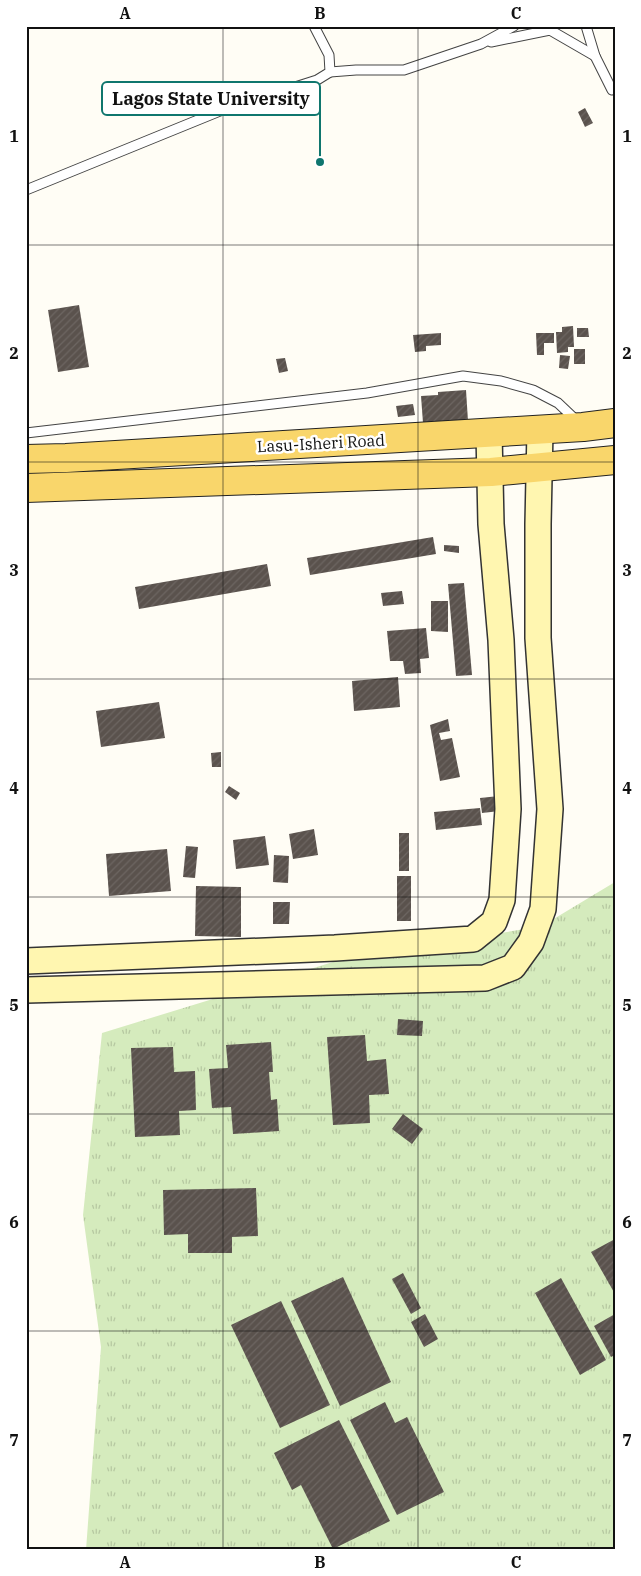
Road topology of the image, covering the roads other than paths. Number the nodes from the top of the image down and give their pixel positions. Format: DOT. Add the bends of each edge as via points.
graph roads {
  1 [pos="314,26"];
  2 [pos="514,26"];
  3 [pos="586,26"];
  4 [pos="481,44"];
  5 [pos="595,56"];
  6 [pos="330,72"];
  7 [pos="615,88"];
  8 [pos="26,190"];
  9 [pos="615,423"];
  10 [pos="583,427"];
  11 [pos="540,430"];
  12 [pos="26,433"];
  13 [pos="489,433"];
  14 [pos="26,459"];
  15 [pos="615,460"];
  16 [pos="540,468"];
  17 [pos="491,472"];
  18 [pos="26,488"];
  19 [pos="26,961"];
  20 [pos="26,990"];
  1 -- 6 [label="lane" via="329,55"];
  2 -- 4 [label="lane"];
  3 -- 5 [label="lane"];
  4 -- 5 [label="lane" via="550,30"];
  4 -- 6 [label="lane" via="404,70"];
  5 -- 7 [label="lane" via="612,90"];
  6 -- 8 [label="lane" via="317,80 220,111"];
  9 -- 10 [label="main road, Lasu-Isheri Road"];
  10 -- 11 [label="main road, Lasu-Isheri Road"];
  10 -- 12 [label="lane" via="558,404 533,390 501,381 463,376 367,393"];
  11 -- 13 [label="main road, Lasu-Isheri Road"];
  11 -- 16 [label="main road"];
  13 -- 14 [label="main road, Lasu-Isheri Road"];
  13 -- 17 [label="main road"];
  15 -- 16 [label="main road, Lasu-Isheri Road"];
  16 -- 17 [label="main road, Lasu-Isheri Road"];
  16 -- 20 [label="main road" via="538,638 550,809 543,909 531,942 513,967 485,978"];
  17 -- 18 [label="main road, Lasu-Isheri Road"];
  17 -- 19 [label="main road" via="491,524 508,809 502,900 494,922 473,939"];
}
